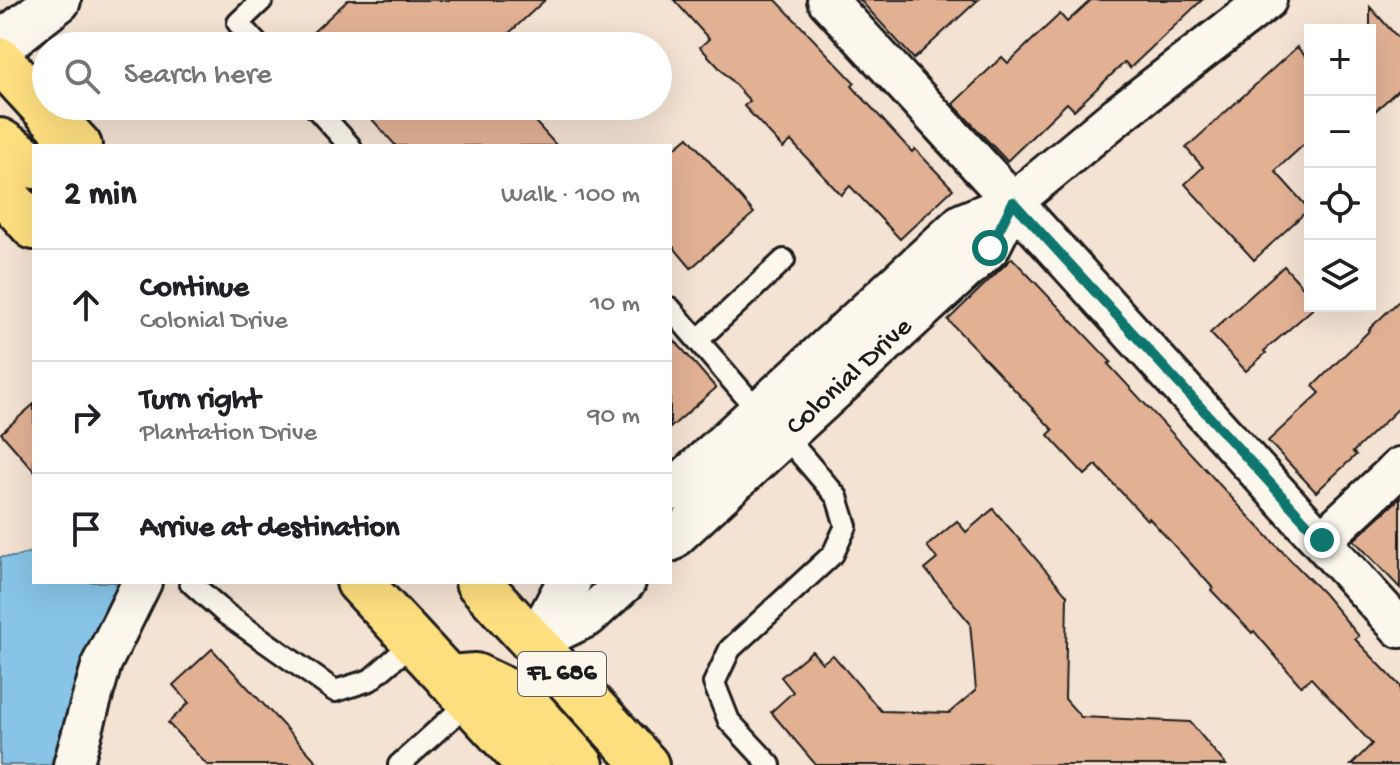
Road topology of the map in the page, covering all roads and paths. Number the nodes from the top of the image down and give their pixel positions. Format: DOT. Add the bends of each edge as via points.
graph roads {
  1 [pos="58,0"];
  2 [pos="262,0"];
  3 [pos="1267,0"];
  4 [pos="833,2"];
  5 [pos="246,32"];
  6 [pos="0,45"];
  7 [pos="0,60"];
  8 [pos="32,95"];
  9 [pos="55,120"];
  10 [pos="327,120"];
  11 [pos="0,141"];
  12 [pos="77,144"];
  13 [pos="348,144"];
  14 [pos="32,164"];
  15 [pos="0,189"];
  16 [pos="1013,202"];
  17 [pos="32,225"];
  18 [pos="784,260"];
  19 [pos="672,310"];
  20 [pos="698,340"];
  21 [pos="772,424"];
  22 [pos="1400,467"];
  23 [pos="672,491"];
  24 [pos="672,540"];
  25 [pos="1322,540"];
  26 [pos="141,584"];
  27 [pos="192,584"];
  28 [pos="361,584"];
  29 [pos="480,584"];
  30 [pos="569,584"];
  31 [pos="624,584"];
  32 [pos="1400,628"];
  33 [pos="414,642"];
  34 [pos="534,643"];
  35 [pos="459,690"];
  36 [pos="73,765"];
  37 [pos="399,765"];
  38 [pos="529,765"];
  39 [pos="581,765"];
  40 [pos="646,765"];
  41 [pos="770,765"];
  1 -- 6 [label="street"];
  2 -- 5 [label="lane" via="238,23"];
  3 -- 16 [label="street, Colonial Drive"];
  4 -- 16 [label="street"];
  7 -- 8 [label="main road"];
  9 -- 12 [label="main road"];
  10 -- 13 [label="lane"];
  11 -- 14 [label="main road"];
  15 -- 17 [label="main road"];
  16 -- 21 [label="street, Colonial Drive" via="962,223"];
  16 -- 25 [label="street"];
  18 -- 20 [label="lane"];
  19 -- 20 [label="lane"];
  20 -- 21 [label="lane"];
  21 -- 23 [label="street, Colonial Drive"];
  21 -- 24 [label="street, Colonial Drive"];
  21 -- 41 [label="lane" via="837,497 846,526 833,554 730,649 714,683 729,721"];
  22 -- 25 [label="street"];
  25 -- 32 [label="street"];
  26 -- 36 [label="street" via="102,663"];
  27 -- 33 [label="lane" via="335,691 370,680"];
  28 -- 33 [label="main road, FL 686"];
  29 -- 34 [label="main road, FL 686"];
  30 -- 34 [label="street"];
  31 -- 34 [label="street" via="588,617"];
  33 -- 35 [label="main road, FL 686"];
  34 -- 40 [label="main road, FL 686"];
  35 -- 37 [label="lane"];
  35 -- 38 [label="main road, FL 686"];
  35 -- 39 [label="main road" via="475,676 511,693"];
}
